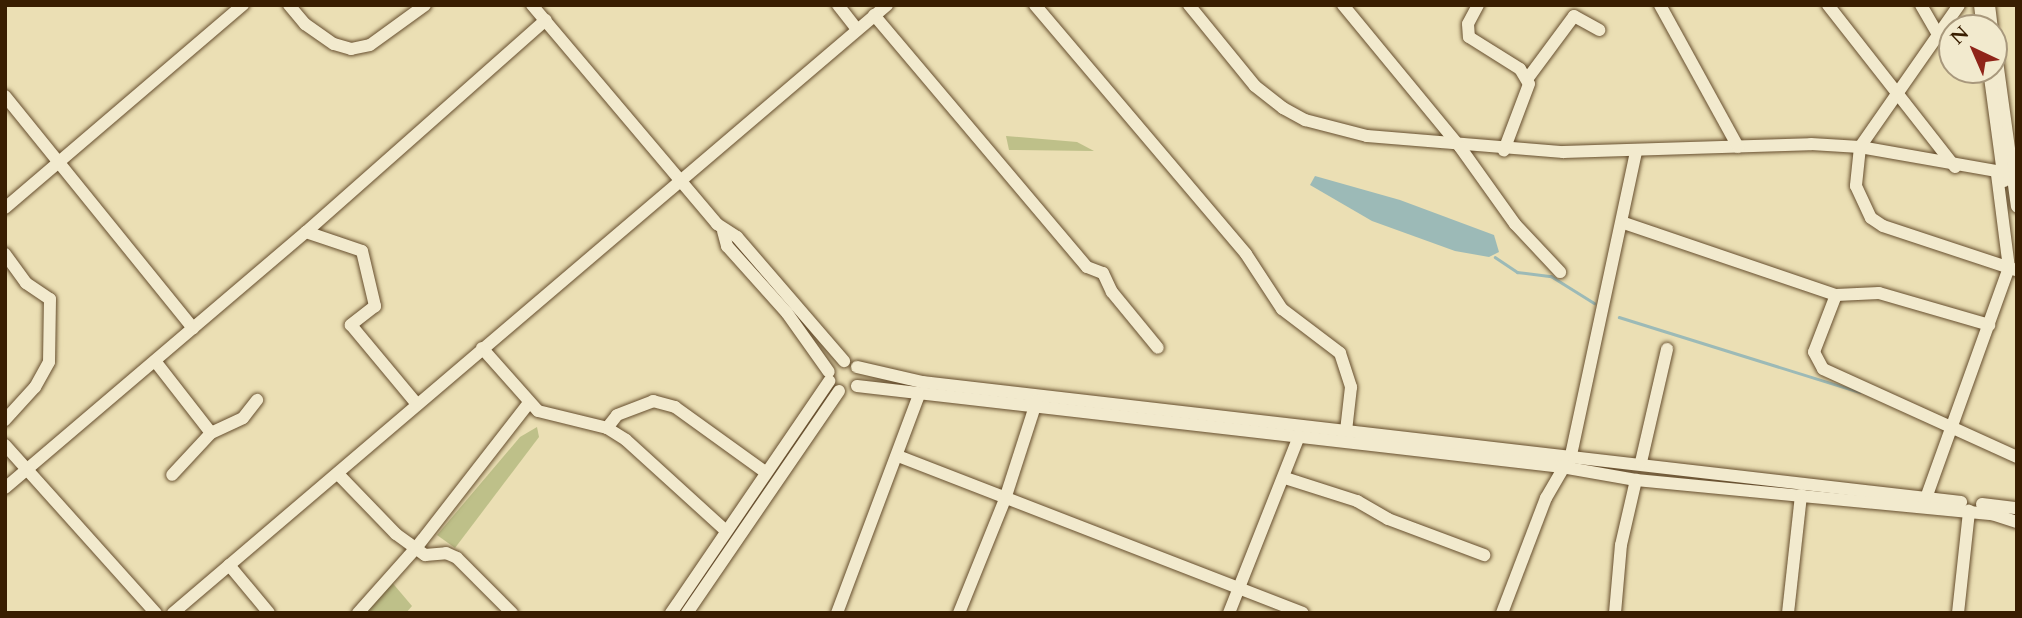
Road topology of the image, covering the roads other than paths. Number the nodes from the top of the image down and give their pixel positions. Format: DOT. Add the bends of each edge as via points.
graph roads {
  1 [pos="243,5"];
  2 [pos="289,5"];
  3 [pos="425,5"];
  4 [pos="532,5"];
  5 [pos="838,5"];
  6 [pos="887,5"];
  7 [pos="1035,5"];
  8 [pos="1189,5"];
  9 [pos="1343,5"];
  10 [pos="1478,5"];
  11 [pos="1660,5"];
  12 [pos="1828,5"];
  13 [pos="1921,5"];
  14 [pos="1959,5"];
  15 [pos="874,15"];
  16 [pos="546,20"];
  17 [pos="857,29"];
  18 [pos="1599,30"];
  19 [pos="1937,33"];
  20 [pos="1528,78"];
  21 [pos="1992,84"];
  22 [pos="1999,84"];
  23 [pos="1896,93"];
  24 [pos="5,96"];
  25 [pos="1460,147"];
  26 [pos="1738,147"];
  27 [pos="1860,147"];
  28 [pos="1504,150"];
  29 [pos="1636,152"];
  30 [pos="55,163"];
  31 [pos="1955,167"];
  32 [pos="2010,171"];
  33 [pos="681,182"];
  34 [pos="2017,206"];
  35 [pos="5,208"];
  36 [pos="1624,223"];
  37 [pos="723,231"];
  38 [pos="306,232"];
  39 [pos="5,254"];
  40 [pos="2014,270"];
  41 [pos="1560,272"];
  42 [pos="1836,295"];
  43 [pos="1989,325"];
  44 [pos="193,328"];
  45 [pos="482,348"];
  46 [pos="1158,348"];
  47 [pos="1667,349"];
  48 [pos="155,361"];
  49 [pos="844,361"];
  50 [pos="857,367"];
  51 [pos="829,376"];
  52 [pos="857,386"];
  53 [pos="839,391"];
  54 [pos="919,395"];
  55 [pos="257,400"];
  56 [pos="1037,400"];
  57 [pos="416,403"];
  58 [pos="529,403"];
  59 [pos="5,420"];
  60 [pos="607,428"];
  61 [pos="1950,428"];
  62 [pos="1346,431"];
  63 [pos="211,433"];
  64 [pos="1299,436"];
  65 [pos="5,445"];
  66 [pos="1571,455"];
  67 [pos="898,456"];
  68 [pos="2017,457"];
  69 [pos="1641,462"];
  70 [pos="1562,467"];
  71 [pos="27,469"];
  72 [pos="765,472"];
  73 [pos="172,475"];
  74 [pos="340,475"];
  75 [pos="1285,478"];
  76 [pos="1636,480"];
  77 [pos="5,488"];
  78 [pos="1801,495"];
  79 [pos="1926,498"];
  80 [pos="1005,499"];
  81 [pos="2017,508"];
  82 [pos="1969,511"];
  83 [pos="2017,522"];
  84 [pos="725,530"];
  85 [pos="416,548"];
  86 [pos="1483,555"];
  87 [pos="229,565"];
  88 [pos="1239,588"];
  89 [pos="156,613"];
  90 [pos="173,613"];
  91 [pos="270,613"];
  92 [pos="358,613"];
  93 [pos="512,613"];
  94 [pos="671,613"];
  95 [pos="687,613"];
  96 [pos="837,613"];
  97 [pos="959,613"];
  98 [pos="1229,613"];
  99 [pos="1303,613"];
  100 [pos="1502,613"];
  101 [pos="1615,613"];
  102 [pos="1788,613"];
  103 [pos="1958,613"];
  1 -- 30 [label="street"];
  2 -- 3 [label="street" via="305,24 334,44 351,49 370,45"];
  4 -- 16 [label="street"];
  5 -- 17 [label="street"];
  6 -- 15 [label="street"];
  7 -- 62 [label="street" via="1246,254 1282,309 1340,354 1351,387"];
  8 -- 25 [label="street" via="1255,86 1305,120 1367,136"];
  9 -- 25 [label="street"];
  10 -- 20 [label="street" via="1468,24 1469,37"];
  11 -- 26 [label="street"];
  12 -- 23 [label="street"];
  13 -- 19 [label="street"];
  14 -- 19 [label="street"];
  15 -- 17 [label="street"];
  15 -- 46 [label="street" via="1079,258 1103,273 1112,292"];
  16 -- 33 [label="street"];
  16 -- 38 [label="street"];
  17 -- 33 [label="street"];
  18 -- 20 [label="street" via="1574,16"];
  19 -- 23 [label="street"];
  20 -- 28 [label="street" via="1530,91"];
  21 -- 32 [label="street"];
  22 -- 32 [label="street"];
  23 -- 27 [label="street"];
  23 -- 31 [label="street"];
  24 -- 30 [label="street"];
  25 -- 28 [label="street"];
  25 -- 41 [label="street" via="1515,224"];
  26 -- 27 [label="street"];
  26 -- 29 [label="street"];
  27 -- 31 [label="street"];
  27 -- 40 [label="street" via="1856,186 1871,218"];
  28 -- 29 [label="street"];
  29 -- 36 [label="street"];
  30 -- 35 [label="street"];
  30 -- 44 [label="street"];
  31 -- 32 [label="street"];
  32 -- 34 [label="street"];
  32 -- 40 [label="street"];
  33 -- 37 [label="street"];
  33 -- 45 [label="street"];
  36 -- 42 [label="street"];
  36 -- 66 [label="street"];
  37 -- 49 [label="street" via="737,237"];
  37 -- 51 [label="street" via="727,246 787,313"];
  38 -- 44 [label="street"];
  38 -- 57 [label="street" via="362,251 375,306 351,325"];
  39 -- 59 [label="street" via="26,283 50,299 49,362 35,387"];
  40 -- 43 [label="street"];
  42 -- 43 [label="street" via="1880,293"];
  42 -- 61 [label="street" via="1814,352 1823,369"];
  43 -- 61 [label="street"];
  44 -- 48 [label="street"];
  45 -- 57 [label="street"];
  45 -- 58 [label="street"];
  47 -- 69 [label="street"];
  48 -- 63 [label="street"];
  48 -- 71 [label="street"];
  49 -- 50 [label="street"];
  49 -- 51 [label="street"];
  50 -- 52 [label="street"];
  50 -- 56 [label="street" via="903,379"];
  51 -- 53 [label="street"];
  51 -- 72 [label="street"];
  52 -- 53 [label="street"];
  52 -- 54 [label="street"];
  53 -- 95 [label="street"];
  54 -- 56 [label="street"];
  54 -- 67 [label="street"];
  55 -- 63 [label="street" via="243,418"];
  56 -- 62 [label="street"];
  56 -- 64 [label="street"];
  56 -- 80 [label="street"];
  57 -- 74 [label="street"];
  58 -- 60 [label="street" via="551,416"];
  58 -- 85 [label="street"];
  60 -- 72 [label="street" via="625,411 653,401 675,407"];
  60 -- 84 [label="street"];
  61 -- 68 [label="street"];
  61 -- 79 [label="street"];
  62 -- 66 [label="street"];
  63 -- 73 [label="street"];
  64 -- 70 [label="street"];
  64 -- 75 [label="street"];
  65 -- 71 [label="street"];
  66 -- 69 [label="street"];
  66 -- 70 [label="street"];
  67 -- 80 [label="street"];
  67 -- 96 [label="street"];
  69 -- 79 [label="street"];
  70 -- 76 [label="street"];
  70 -- 100 [label="street"];
  71 -- 77 [label="street"];
  71 -- 89 [label="street"];
  72 -- 84 [label="street"];
  74 -- 85 [label="street" via="396,534"];
  74 -- 87 [label="street"];
  75 -- 86 [label="street" via="1357,501 1388,519"];
  75 -- 88 [label="street"];
  76 -- 78 [label="street"];
  76 -- 101 [label="street" via="1621,545"];
  78 -- 82 [label="street"];
  78 -- 102 [label="street"];
  79 -- 81 [label="street"];
  80 -- 88 [label="street"];
  80 -- 97 [label="street"];
  82 -- 83 [label="street"];
  82 -- 103 [label="street"];
  84 -- 94 [label="street"];
  85 -- 92 [label="street"];
  85 -- 93 [label="street" via="425,555 446,553 457,558"];
  87 -- 90 [label="street"];
  87 -- 91 [label="street"];
  88 -- 98 [label="street"];
  88 -- 99 [label="street"];
}
